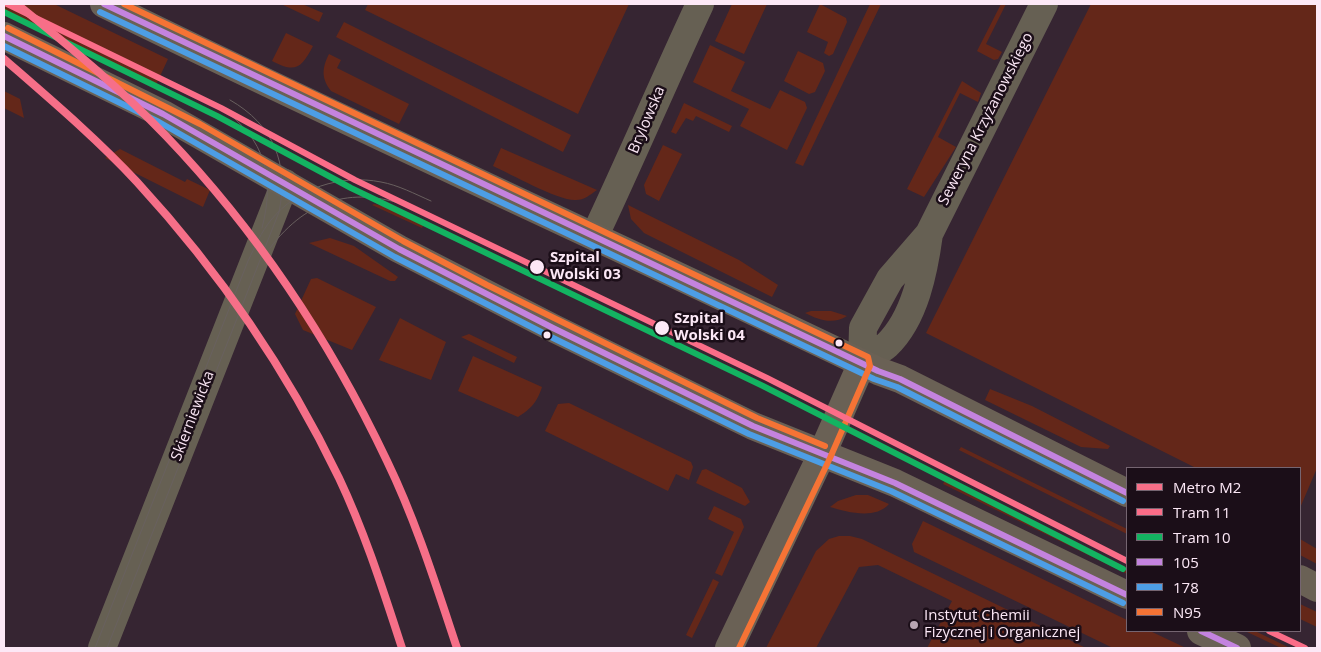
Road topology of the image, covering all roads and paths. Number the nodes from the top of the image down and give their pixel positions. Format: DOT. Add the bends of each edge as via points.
graph roads {
  1 [pos="104,4"];
  2 [pos="700,4"];
  3 [pos="1044,4"];
  4 [pos="4,36"];
  5 [pos="286,183"];
  6 [pos="595,235"];
  7 [pos="862,363"];
  8 [pos="822,454"];
  9 [pos="1126,492"];
  10 [pos="1301,580"];
  11 [pos="1317,588"];
  12 [pos="1126,595"];
  13 [pos="1203,632"];
  14 [pos="102,648"];
  15 [pos="729,648"];
  16 [pos="1237,648"];
  1 -- 6 [label="main road" via="402,147"];
  2 -- 6 [label="street, Brylowska"];
  3 -- 7 [label="street, Seweryna Krzyżanowskiego" via="929,234 900,266 870,313 861,335"];
  4 -- 5 [label="main road" via="163,114"];
  5 -- 8 [label="main road" via="399,249 483,293 753,426"];
  5 -- 14 [label="street, Skierniewicka"];
  6 -- 7 [label="main road"];
  7 -- 8 [label="main road"];
  7 -- 9 [label="main road" via="900,378"];
  8 -- 12 [label="main road" via="895,482"];
  8 -- 15 [label="main road"];
  10 -- 11 [label="main road"];
  13 -- 16 [label="main road"];
}
